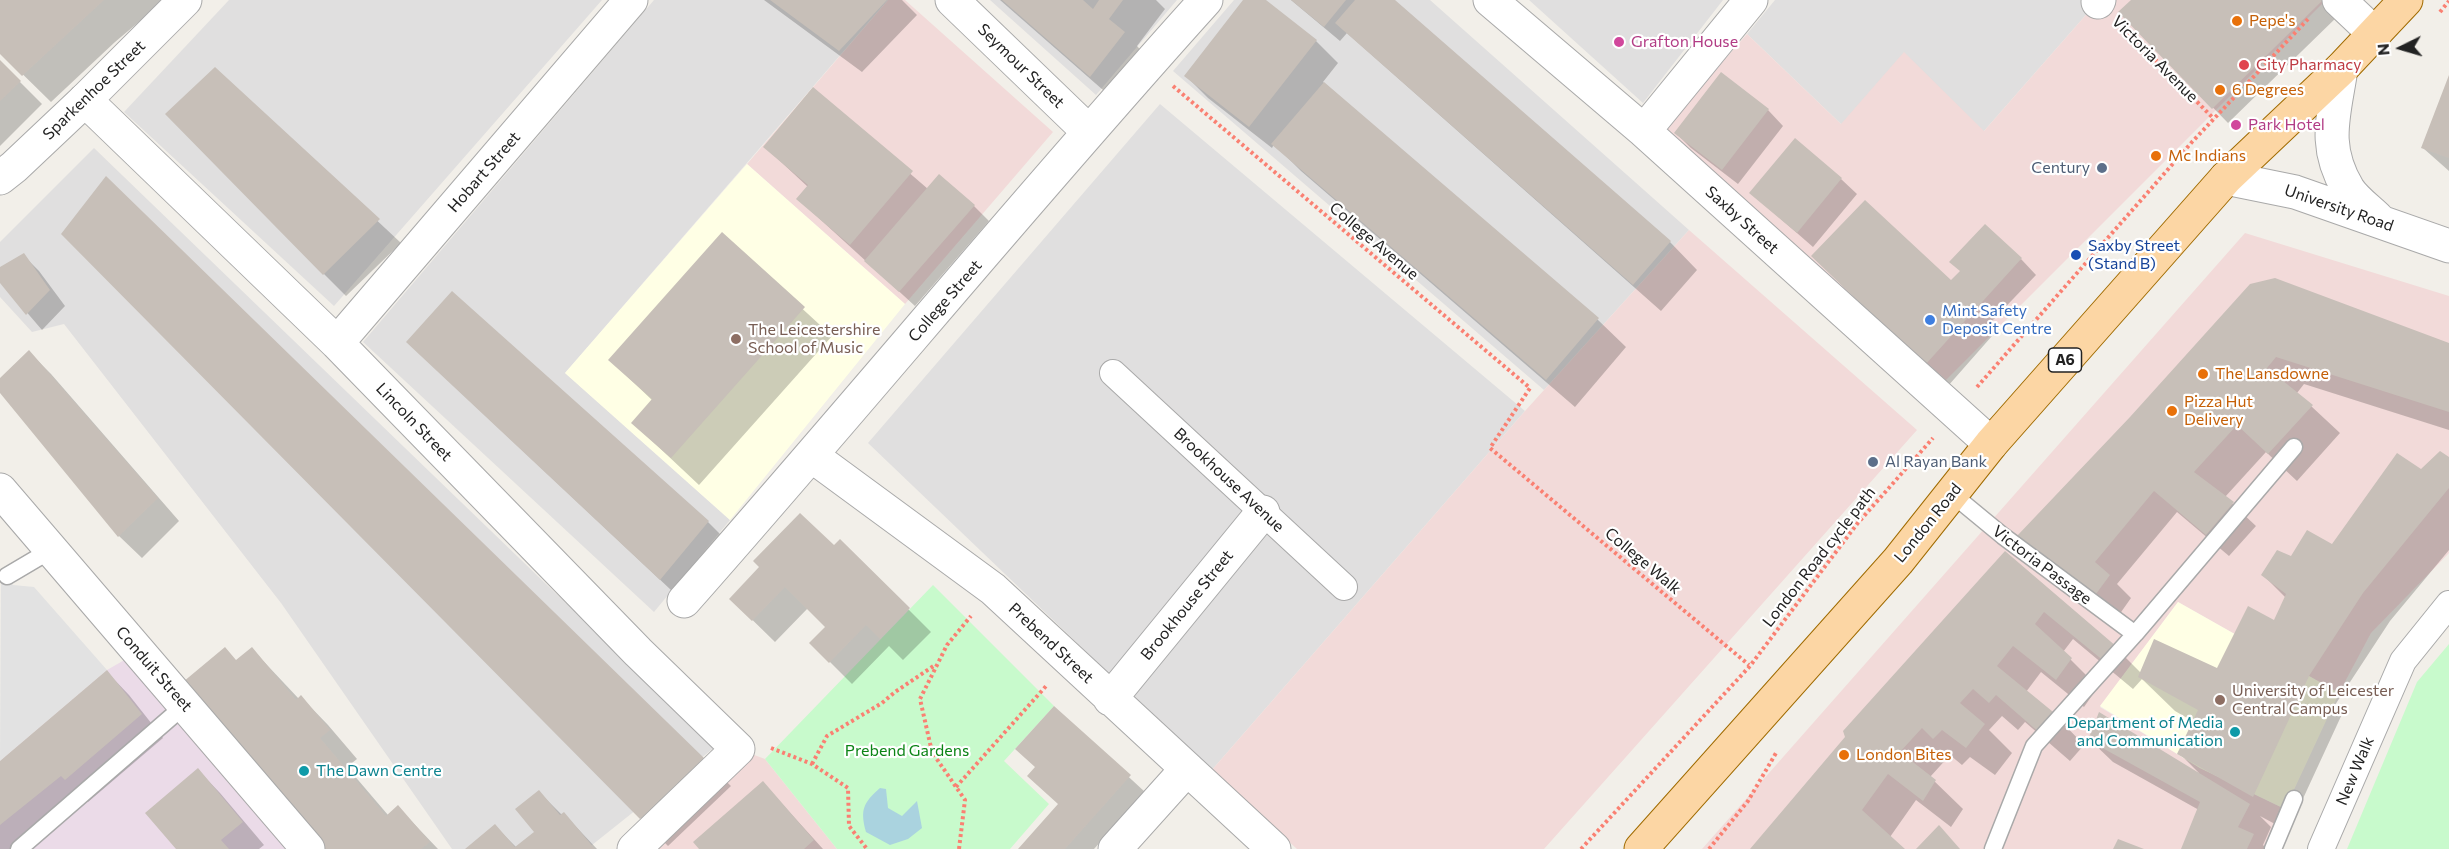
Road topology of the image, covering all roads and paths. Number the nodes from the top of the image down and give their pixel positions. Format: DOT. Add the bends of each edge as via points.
graph roads {
  1 [pos="185,0"];
  2 [pos="631,0"];
  3 [pos="952,0"];
  4 [pos="1206,0"];
  5 [pos="1490,0"];
  6 [pos="1751,0"];
  7 [pos="2339,0"];
  8 [pos="2406,0"];
  9 [pos="2098,1"];
  10 [pos="2310,17"];
  11 [pos="2375,34"];
  12 [pos="1148,64"];
  13 [pos="2341,69"];
  14 [pos="85,100"];
  15 [pos="2214,119"];
  16 [pos="1644,131"];
  17 [pos="1089,132"];
  18 [pos="0,178"];
  19 [pos="2226,178"];
  20 [pos="2381,222"];
  21 [pos="2449,246"];
  22 [pos="337,343"];
  23 [pos="1113,373"];
  24 [pos="1954,413"];
  25 [pos="1991,444"];
  26 [pos="2294,447"];
  27 [pos="1490,448"];
  28 [pos="812,456"];
  29 [pos="0,490"];
  30 [pos="1952,494"];
  31 [pos="1263,512"];
  32 [pos="51,550"];
  33 [pos="7,576"];
  34 [pos="1344,587"];
  35 [pos="993,589"];
  36 [pos="684,601"];
  37 [pos="2449,604"];
  38 [pos="2134,634"];
  39 [pos="1069,660"];
  40 [pos="938,664"];
  41 [pos="1750,666"];
  42 [pos="1781,694"];
  43 [pos="1110,699"];
  44 [pos="185,705"];
  45 [pos="738,749"];
  46 [pos="812,764"];
  47 [pos="1186,770"];
  48 [pos="956,787"];
  49 [pos="2294,799"];
  50 [pos="19,849"];
  51 [pos="308,849"];
  52 [pos="634,849"];
  53 [pos="867,849"];
  54 [pos="959,849"];
  55 [pos="1115,849"];
  56 [pos="1274,849"];
  57 [pos="1581,849"];
  58 [pos="1641,849"];
  59 [pos="1993,849"];
  60 [pos="2273,849"];
  61 [pos="2321,849"];
  1 -- 14 [label="street, Sparkenhoe Street"];
  2 -- 22 [label="street, Hobart Street"];
  3 -- 17 [label="street, Seymour Street"];
  4 -- 12 [label="street, College Street"];
  5 -- 16 [label="street, Saxby Street"];
  6 -- 16 [label="street"];
  7 -- 11 [label="street"];
  8 -- 11 [label="main road, London Road / A6"];
  9 -- 15 [label="path, Victoria Avenue"];
  10 -- 15 [label="path, London Road cycle path"];
  11 -- 13 [label="main road, London Road / A6"];
  12 -- 17 [label="street, College Street"];
  12 -- 27 [label="path, College Avenue" via="1530,388"];
  13 -- 19 [label="main road, London Road / A6"];
  13 -- 20 [label="street" via="2330,137 2332,153 2349,190"];
  14 -- 18 [label="street, Sparkenhoe Street"];
  14 -- 22 [label="street, Lincoln Street"];
  15 -- 24 [label="path, London Road cycle path"];
  16 -- 24 [label="street, Saxby Street"];
  17 -- 28 [label="street, College Street"];
  19 -- 20 [label="street, University Road" via="2286,189"];
  19 -- 25 [label="main road, London Road / A6"];
  20 -- 21 [label="street, University Road"];
  22 -- 45 [label="street, Lincoln Street"];
  23 -- 31 [label="street, Brookhouse Avenue"];
  24 -- 25 [label="street, Saxby Street"];
  24 -- 41 [label="path, London Road cycle path" via="1857,524"];
  25 -- 30 [label="main road, London Road / A6"];
  26 -- 38 [label="lane"];
  27 -- 41 [label="path, College Walk"];
  28 -- 35 [label="street, Prebend Street"];
  28 -- 36 [label="street, College Street"];
  29 -- 32 [label="street, Conduit Street"];
  30 -- 38 [label="lane, Victoria Passage"];
  30 -- 42 [label="main road, London Road / A6"];
  31 -- 34 [label="street, Brookhouse Avenue"];
  31 -- 43 [label="street, Brookhouse Street"];
  32 -- 33 [label="lane"];
  32 -- 44 [label="street, Conduit Street"];
  35 -- 39 [label="street, Prebend Street"];
  35 -- 40 [label="path" via="947,645"];
  37 -- 61 [label="street, New Walk" via="2403,661"];
  38 -- 59 [label="lane" via="2034,747"];
  39 -- 43 [label="street, Prebend Street"];
  39 -- 48 [label="path"];
  40 -- 46 [label="path" via="826,736"];
  40 -- 48 [label="path" via="920,699 932,752"];
  41 -- 42 [label="path, College Walk"];
  41 -- 57 [label="path, London Road cycle path"];
  42 -- 58 [label="main road, London Road / A6"];
  43 -- 47 [label="street, Prebend Street"];
  44 -- 50 [label="lane"];
  44 -- 51 [label="street, Conduit Street"];
  45 -- 46 [label="path" via="775,748"];
  45 -- 52 [label="street"];
  46 -- 53 [label="path" via="848,788 849,826"];
  47 -- 55 [label="street"];
  47 -- 56 [label="street, Prebend Street"];
  48 -- 54 [label="path" via="965,800"];
  49 -- 60 [label="lane"];
}
